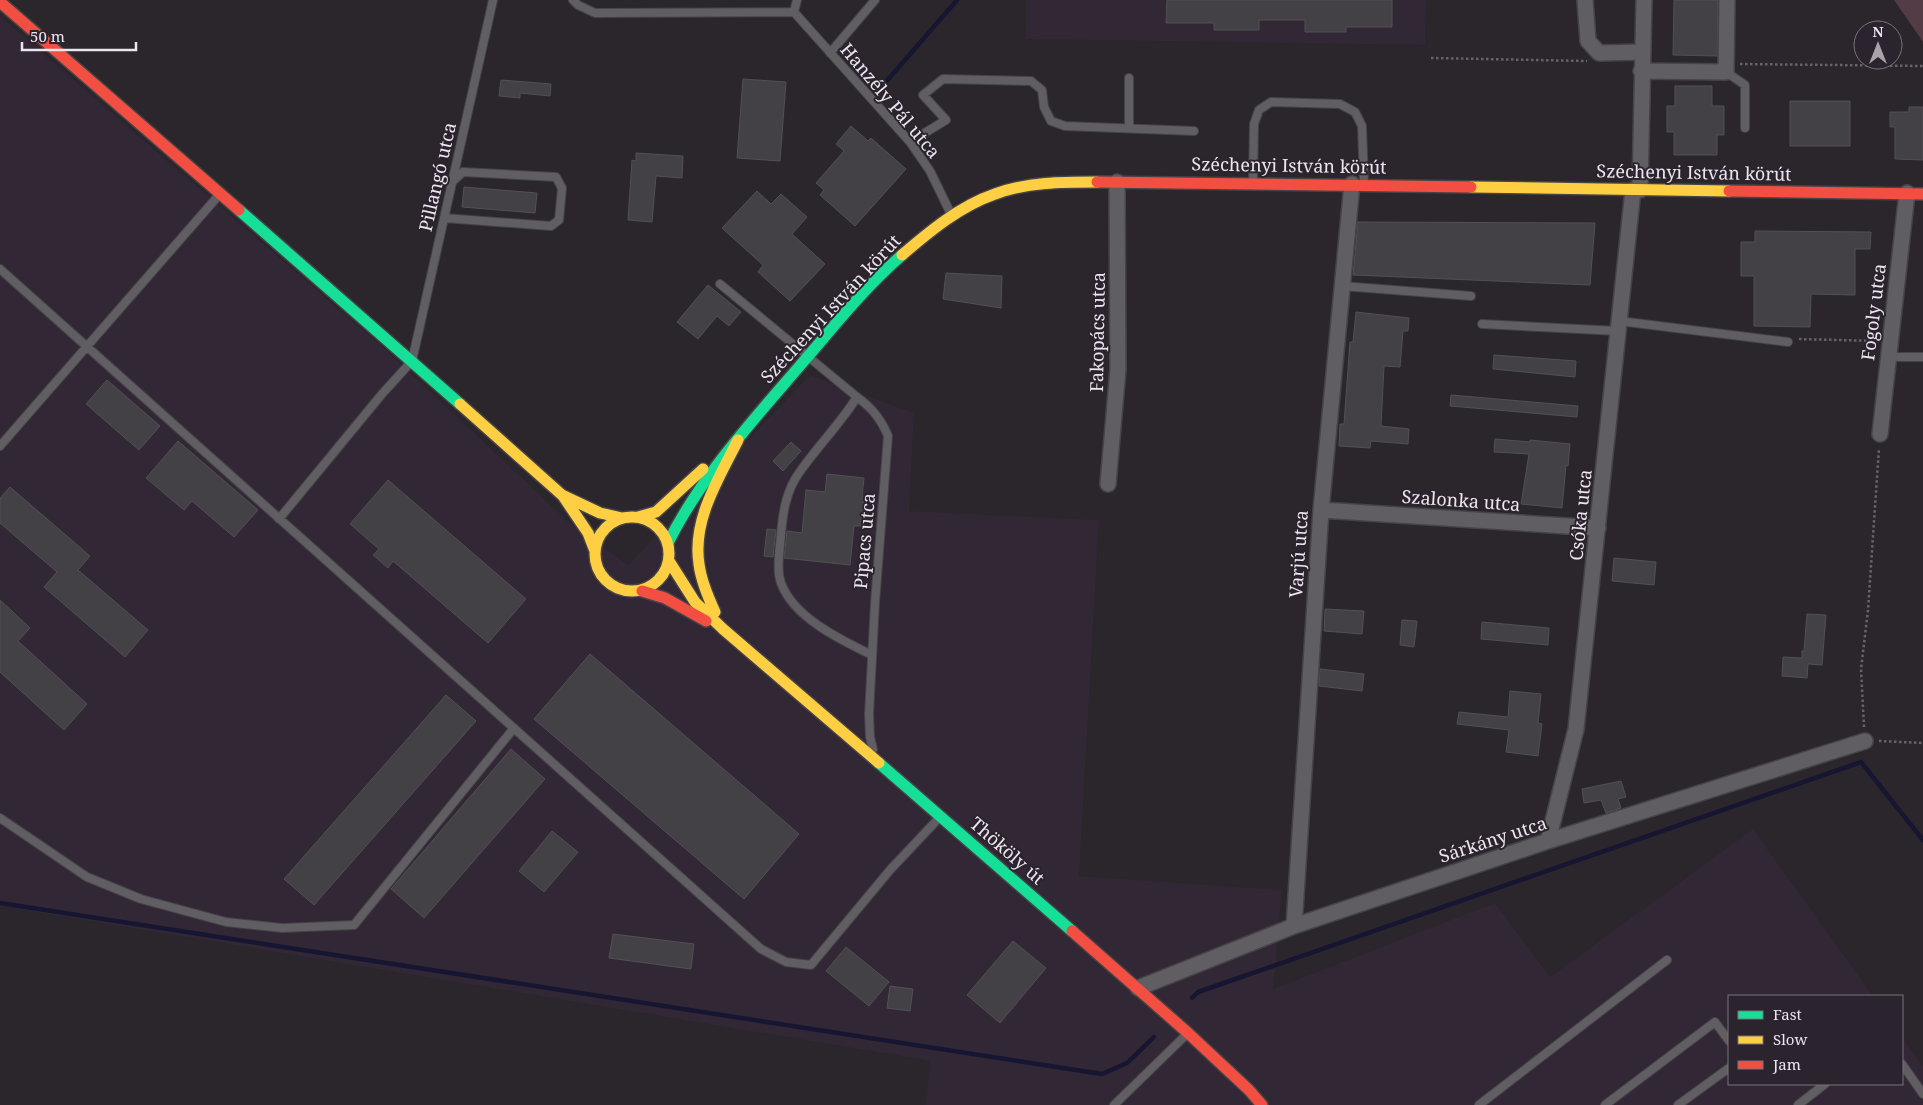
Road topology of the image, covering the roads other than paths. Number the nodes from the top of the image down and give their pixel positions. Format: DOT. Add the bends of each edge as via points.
graph roads {
  1 [pos="493,0"];
  2 [pos="573,0"];
  3 [pos="797,0"];
  4 [pos="875,0"];
  5 [pos="1585,0"];
  6 [pos="1644,0"];
  7 [pos="1727,0"];
  8 [pos="0,2"];
  9 [pos="794,12"];
  10 [pos="1643,52"];
  11 [pos="830,53"];
  12 [pos="1642,70"];
  13 [pos="1726,72"];
  14 [pos="1129,78"];
  15 [pos="1129,128"];
  16 [pos="1745,128"];
  17 [pos="1194,131"];
  18 [pos="910,142"];
  19 [pos="453,182"];
  20 [pos="1117,182"];
  21 [pos="1253,184"];
  22 [pos="1358,184"];
  23 [pos="1637,190"];
  24 [pos="221,193"];
  25 [pos="1907,193"];
  26 [pos="1923,194"];
  27 [pos="952,216"];
  28 [pos="444,218"];
  29 [pos="0,269"];
  30 [pos="720,284"];
  31 [pos="1342,286"];
  32 [pos="1471,296"];
  33 [pos="1482,324"];
  34 [pos="1619,326"];
  35 [pos="1788,342"];
  36 [pos="87,347"];
  37 [pos="1888,349"];
  38 [pos="809,356"];
  39 [pos="1923,357"];
  40 [pos="412,361"];
  41 [pos="857,397"];
  42 [pos="750,424"];
  43 [pos="1880,434"];
  44 [pos="738,440"];
  45 [pos="0,446"];
  46 [pos="1108,484"];
  47 [pos="562,495"];
  48 [pos="1321,510"];
  49 [pos="638,517"];
  50 [pos="622,518"];
  51 [pos="280,519"];
  52 [pos="1598,528"];
  53 [pos="668,543"];
  54 [pos="595,551"];
  55 [pos="669,561"];
  56 [pos="642,591"];
  57 [pos="723,629"];
  58 [pos="872,655"];
  59 [pos="514,728"];
  60 [pos="1865,741"];
  61 [pos="878,762"];
  62 [pos="941,816"];
  63 [pos="0,818"];
  64 [pos="1548,841"];
  65 [pos="1294,926"];
  66 [pos="1667,960"];
  67 [pos="1138,988"];
  68 [pos="1188,1033"];
  69 [pos="1728,1041"];
  70 [pos="1903,1065"];
  71 [pos="1728,1069"];
  72 [pos="1824,1085"];
  73 [pos="1923,1094"];
  74 [pos="1607,1104"];
  75 [pos="1114,1105"];
  76 [pos="1262,1105"];
  77 [pos="1479,1105"];
  78 [pos="1678,1105"];
  79 [pos="1798,1105"];
  1 -- 19 [label="lane, Pillangó utca"];
  2 -- 9 [label="lane" via="595,12"];
  3 -- 9 [label="lane"];
  4 -- 11 [label="lane"];
  5 -- 10 [label="street" via="1588,41 1599,53"];
  6 -- 10 [label="street, Csóka utca"];
  7 -- 13 [label="street"];
  8 -- 24 [label="main road"];
  9 -- 11 [label="lane, Hanzély Pál utca"];
  10 -- 12 [label="street, Csóka utca"];
  11 -- 18 [label="lane, Hanzély Pál utca"];
  12 -- 13 [label="street"];
  12 -- 23 [label="street, Csóka utca"];
  13 -- 16 [label="lane" via="1745,86"];
  14 -- 15 [label="lane"];
  15 -- 17 [label="lane"];
  15 -- 18 [label="lane" via="1065,126 1050,121 1042,90 1031,81 943,79 923,95 946,120"];
  18 -- 27 [label="lane, Hanzély Pál utca" via="930,171"];
  19 -- 28 [label="lane, Pillangó utca"];
  19 -- 28 [label="lane" via="463,172 556,177 562,188 558,220 551,226"];
  20 -- 21 [label="main road, Széchenyi István körút"];
  20 -- 27 [label="main road, Széchenyi István körút" via="1056,182 1015,189 981,199"];
  20 -- 46 [label="street, Fakopács utca" via="1118,369"];
  21 -- 22 [label="main road, Széchenyi István körút"];
  21 -- 22 [label="lane" via="1254,124 1259,110 1271,102 1340,104 1355,112 1362,126"];
  22 -- 23 [label="main road, Széchenyi István körút"];
  22 -- 31 [label="street, Varjú utca"];
  23 -- 25 [label="main road, Széchenyi István körút"];
  23 -- 34 [label="street, Csóka utca"];
  24 -- 36 [label="lane"];
  24 -- 40 [label="main road"];
  25 -- 26 [label="main road, Széchenyi István körút"];
  25 -- 37 [label="street, Fogoly utca"];
  27 -- 38 [label="main road, Széchenyi István körút" via="894,261"];
  28 -- 40 [label="lane, Pillangó utca"];
  29 -- 36 [label="lane"];
  30 -- 38 [label="lane, Pipacs utca"];
  31 -- 32 [label="lane"];
  31 -- 48 [label="street, Varjú utca"];
  33 -- 34 [label="lane"];
  34 -- 35 [label="lane"];
  34 -- 52 [label="street, Csóka utca"];
  36 -- 45 [label="lane"];
  36 -- 51 [label="lane"];
  37 -- 39 [label="lane"];
  37 -- 43 [label="street, Fogoly utca"];
  38 -- 41 [label="lane, Pipacs utca"];
  38 -- 42 [label="main road, Széchenyi István körút"];
  40 -- 47 [label="main road"];
  40 -- 51 [label="lane"];
  41 -- 58 [label="lane, Pipacs utca" via="870,406 888,436"];
  41 -- 58 [label="lane" via="788,492 782,513 779,570 789,598 805,614 838,638"];
  42 -- 44 [label="main road, Széchenyi István körút"];
  42 -- 49 [label="main road, Széchenyi István körút" via="656,512"];
  44 -- 53 [label="main road, Széchenyi István körút" via="703,484"];
  44 -- 57 [label="main road" via="705,506 698,535 702,583"];
  47 -- 50 [label="main road" via="600,513"];
  47 -- 54 [label="main road, Thököly út" via="588,533"];
  48 -- 52 [label="street, Szalonka utca"];
  48 -- 65 [label="street, Varjú utca"];
  49 -- 50 [label="main road"];
  49 -- 53 [label="main road" via="662,531"];
  50 -- 54 [label="main road" via="609,525"];
  51 -- 59 [label="lane"];
  52 -- 64 [label="street, Csóka utca" via="1576,729"];
  53 -- 55 [label="main road, Thököly út"];
  54 -- 56 [label="main road, Thököly út" via="599,571 612,586 631,592"];
  55 -- 56 [label="main road" via="660,578"];
  55 -- 57 [label="main road, Thököly út" via="695,602"];
  56 -- 57 [label="main road, Thököly út" via="665,598"];
  57 -- 61 [label="main road, Thököly út"];
  58 -- 61 [label="lane, Pipacs utca" via="870,737"];
  59 -- 62 [label="lane" via="761,949 786,962 811,965 890,870"];
  59 -- 63 [label="lane" via="354,925 282,928 226,922 141,899 86,877"];
  60 -- 64 [label="street, Sárkány utca"];
  61 -- 62 [label="main road, Thököly út"];
  62 -- 67 [label="main road, Thököly út"];
  64 -- 65 [label="street, Sárkány utca"];
  65 -- 67 [label="street, Sárkány utca"];
  66 -- 77 [label="lane"];
  67 -- 68 [label="main road, Thököly út"];
  68 -- 75 [label="lane"];
  68 -- 76 [label="main road, Thököly út"];
  69 -- 74 [label="lane" via="1714,1022"];
  70 -- 73 [label="lane"];
  71 -- 78 [label="lane"];
  72 -- 79 [label="lane"];
}
